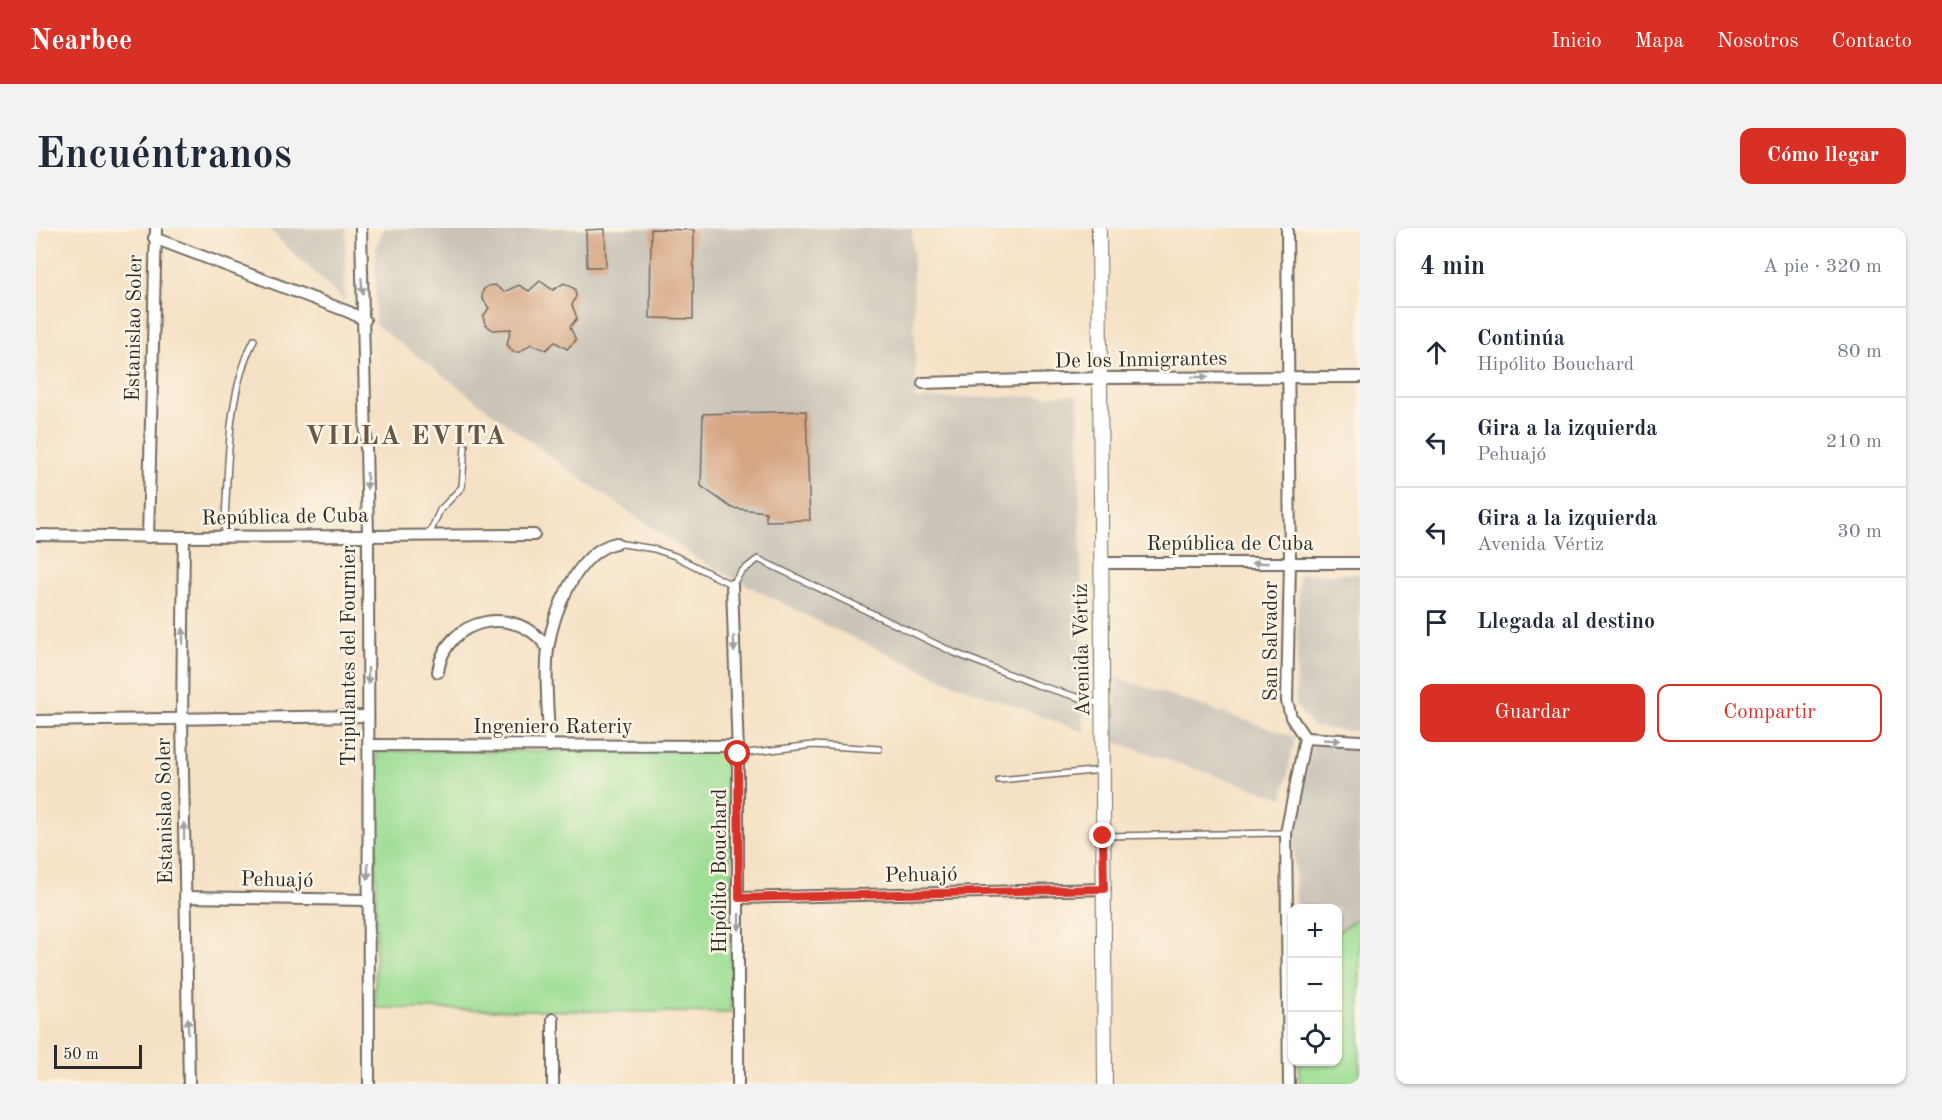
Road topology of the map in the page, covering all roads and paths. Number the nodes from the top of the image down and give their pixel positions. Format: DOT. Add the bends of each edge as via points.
graph roads {
  1 [pos="361,228"];
  2 [pos="1099,228"];
  3 [pos="1287,228"];
  4 [pos="155,233"];
  5 [pos="364,320"];
  6 [pos="254,340"];
  7 [pos="1360,376"];
  8 [pos="1287,377"];
  9 [pos="1100,378"];
  10 [pos="923,383"];
  11 [pos="465,446"];
  12 [pos="368,534"];
  13 [pos="429,534"];
  14 [pos="36,535"];
  15 [pos="224,535"];
  16 [pos="534,535"];
  17 [pos="148,537"];
  18 [pos="184,537"];
  19 [pos="616,543"];
  20 [pos="1290,562"];
  21 [pos="1101,563"];
  22 [pos="1360,563"];
  23 [pos="732,585"];
  24 [pos="548,649"];
  25 [pos="438,672"];
  26 [pos="1102,705"];
  27 [pos="368,716"];
  28 [pos="182,720"];
  29 [pos="36,721"];
  30 [pos="1305,738"];
  31 [pos="1360,741"];
  32 [pos="368,745"];
  33 [pos="549,746"];
  34 [pos="879,748"];
  35 [pos="738,750"];
  36 [pos="1105,769"];
  37 [pos="999,780"];
  38 [pos="1286,833"];
  39 [pos="1103,836"];
  40 [pos="1104,889"];
  41 [pos="185,897"];
  42 [pos="739,898"];
  43 [pos="368,900"];
  44 [pos="553,1019"];
  45 [pos="1105,1077"];
  46 [pos="189,1084"];
  47 [pos="369,1084"];
  48 [pos="553,1084"];
  49 [pos="738,1084"];
  50 [pos="1099,1084"];
  51 [pos="1289,1084"];
  1 -- 5 [label="street, Tripulantes del Fournier, one-way"];
  2 -- 9 [label="street, Avenida Vértiz"];
  3 -- 8 [label="street, San Salvador"];
  4 -- 5 [label="street"];
  4 -- 17 [label="street, Estanislao Soler"];
  5 -- 12 [label="street, Tripulantes del Fournier, one-way"];
  6 -- 15 [label="lane" via="240,377 233,417"];
  7 -- 8 [label="street, De los Inmigrantes"];
  9 -- 8 [label="street, De los Inmigrantes, one-way"];
  8 -- 20 [label="street, San Salvador"];
  9 -- 10 [label="street, De los Inmigrantes"];
  9 -- 21 [label="street, Avenida Vértiz"];
  11 -- 13 [label="lane" via="462,487 440,510"];
  12 -- 13 [label="street, República de Cuba"];
  12 -- 15 [label="street, República de Cuba"];
  12 -- 27 [label="street, Tripulantes del Fournier, one-way"];
  13 -- 16 [label="street, República de Cuba"];
  14 -- 17 [label="street, República de Cuba"];
  15 -- 18 [label="street, República de Cuba"];
  17 -- 18 [label="street, República de Cuba"];
  28 -- 18 [label="street, Estanislao Soler, one-way"];
  19 -- 23 [label="lane" via="675,556"];
  19 -- 24 [label="street" via="608,544 590,558 570,584 560,603"];
  20 -- 21 [label="street, República de Cuba, one-way"];
  20 -- 22 [label="street, República de Cuba"];
  20 -- 30 [label="street, San Salvador" via="1287,701 1291,717"];
  21 -- 26 [label="street, Avenida Vértiz"];
  23 -- 26 [label="lane" via="758,559 955,653"];
  23 -- 35 [label="street, Hipólito Bouchard, one-way"];
  24 -- 25 [label="street" via="532,632 493,621 470,626 451,639 440,658"];
  24 -- 33 [label="street"];
  26 -- 36 [label="street, Avenida Vértiz"];
  27 -- 28 [label="street"];
  27 -- 32 [label="street, Tripulantes del Fournier"];
  28 -- 29 [label="street"];
  41 -- 28 [label="street, Estanislao Soler, one-way"];
  30 -- 31 [label="street, one-way"];
  30 -- 38 [label="street"];
  32 -- 33 [label="street, Ingeniero Rateriy"];
  32 -- 43 [label="street, Tripulantes del Fournier, one-way"];
  33 -- 35 [label="street, Ingeniero Rateriy"];
  34 -- 35 [label="lane" via="813,745"];
  35 -- 42 [label="street, Hipólito Bouchard"];
  36 -- 37 [label="lane"];
  36 -- 39 [label="street, Avenida Vértiz"];
  38 -- 39 [label="lane"];
  38 -- 51 [label="street"];
  39 -- 40 [label="street, Avenida Vértiz"];
  40 -- 42 [label="street, Pehuajó"];
  40 -- 45 [label="street, Avenida Vértiz"];
  41 -- 43 [label="street, Pehuajó"];
  46 -- 41 [label="street, Estanislao Soler, one-way"];
  42 -- 49 [label="street, Hipólito Bouchard, one-way"];
  43 -- 47 [label="street, Tripulantes del Fournier"];
  44 -- 48 [label="street"];
  45 -- 50 [label="street"];
}
